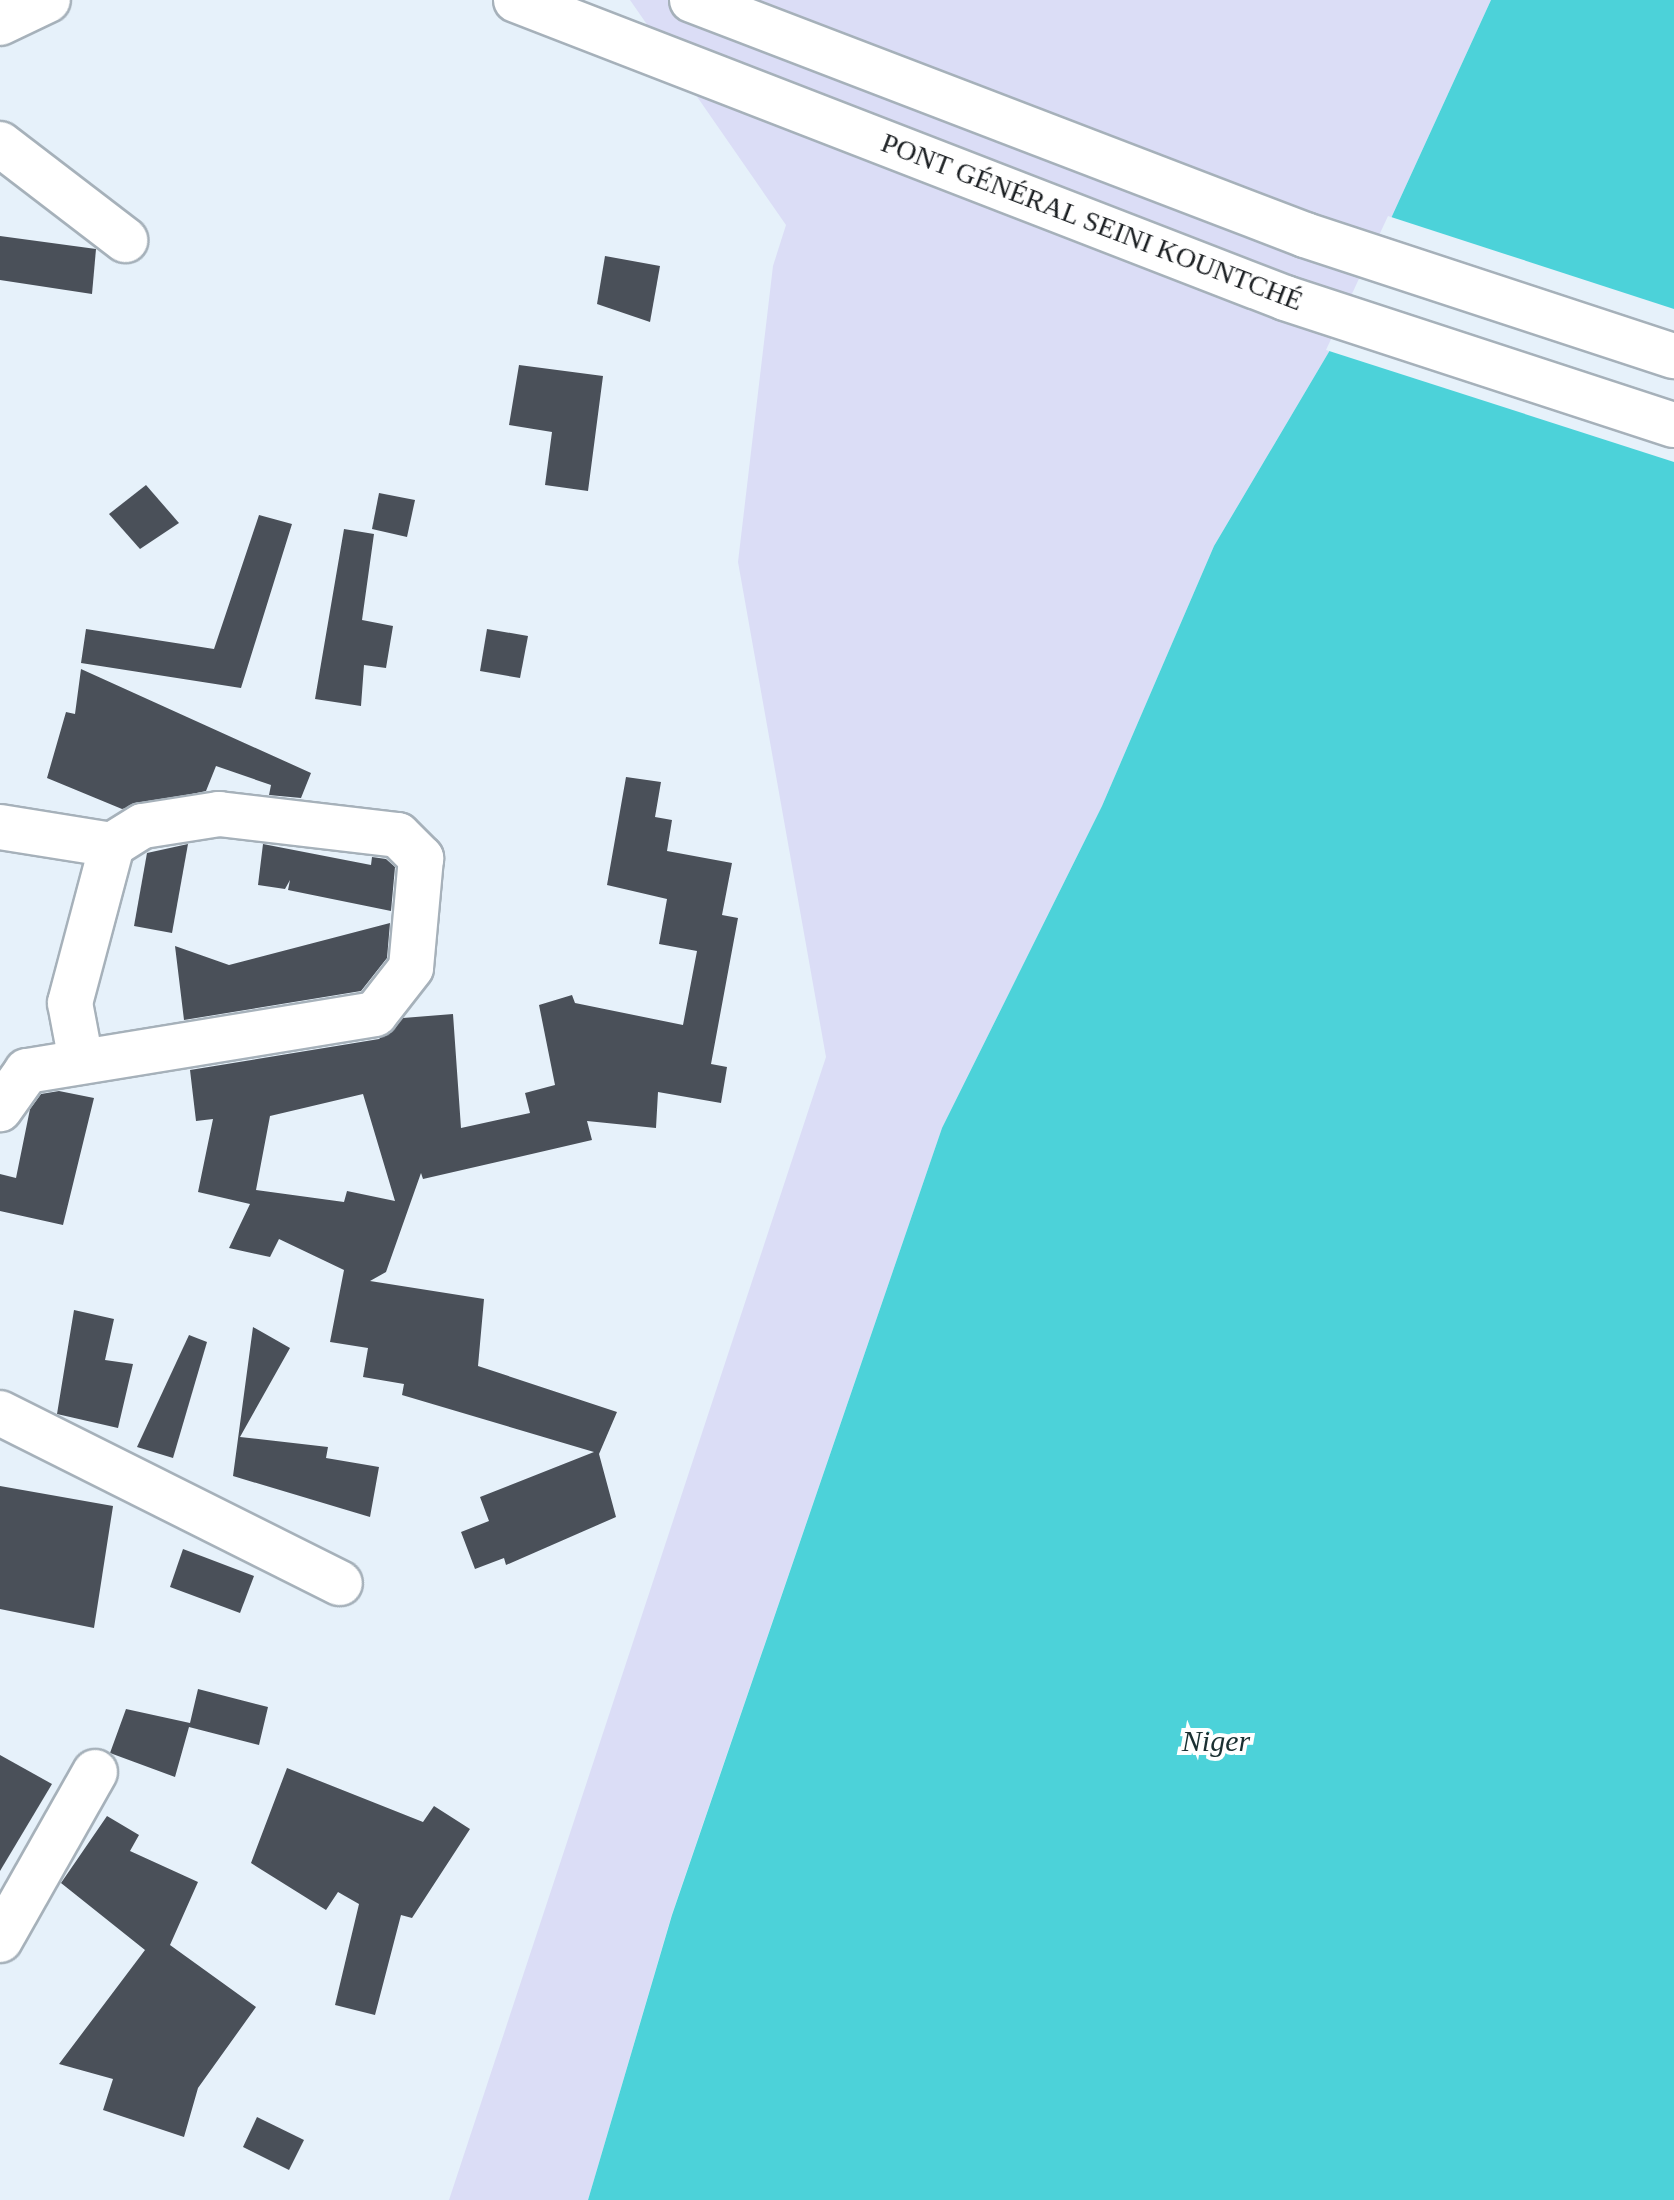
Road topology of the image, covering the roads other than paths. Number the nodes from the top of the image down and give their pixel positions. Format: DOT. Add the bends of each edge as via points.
graph roads {
  1 [pos="48,0"];
  2 [pos="516,0"];
  3 [pos="692,0"];
  4 [pos="0,23"];
  5 [pos="0,144"];
  6 [pos="125,240"];
  7 [pos="1674,356"];
  8 [pos="1674,425"];
  9 [pos="0,827"];
  10 [pos="112,845"];
  11 [pos="81,1061"];
  12 [pos="0,1109"];
  13 [pos="0,1413"];
  14 [pos="340,1583"];
  15 [pos="95,1772"];
  16 [pos="0,1940"];
  1 -- 4 [label="main road"];
  2 -- 8 [label="main road, PONT GÉNÉRAL SEINI KOUNTCHÉ" via="1285,298"];
  3 -- 7 [label="main road" via="1305,235"];
  5 -- 6 [label="main road"];
  9 -- 10 [label="main road"];
  10 -- 11 [label="main road" via="70,1003"];
  10 -- 11 [label="main road" via="143,826 197,813 398,835 421,858 411,968 375,1014"];
  11 -- 12 [label="main road" via="27,1071"];
  13 -- 14 [label="main road"];
  15 -- 16 [label="main road"];
}
